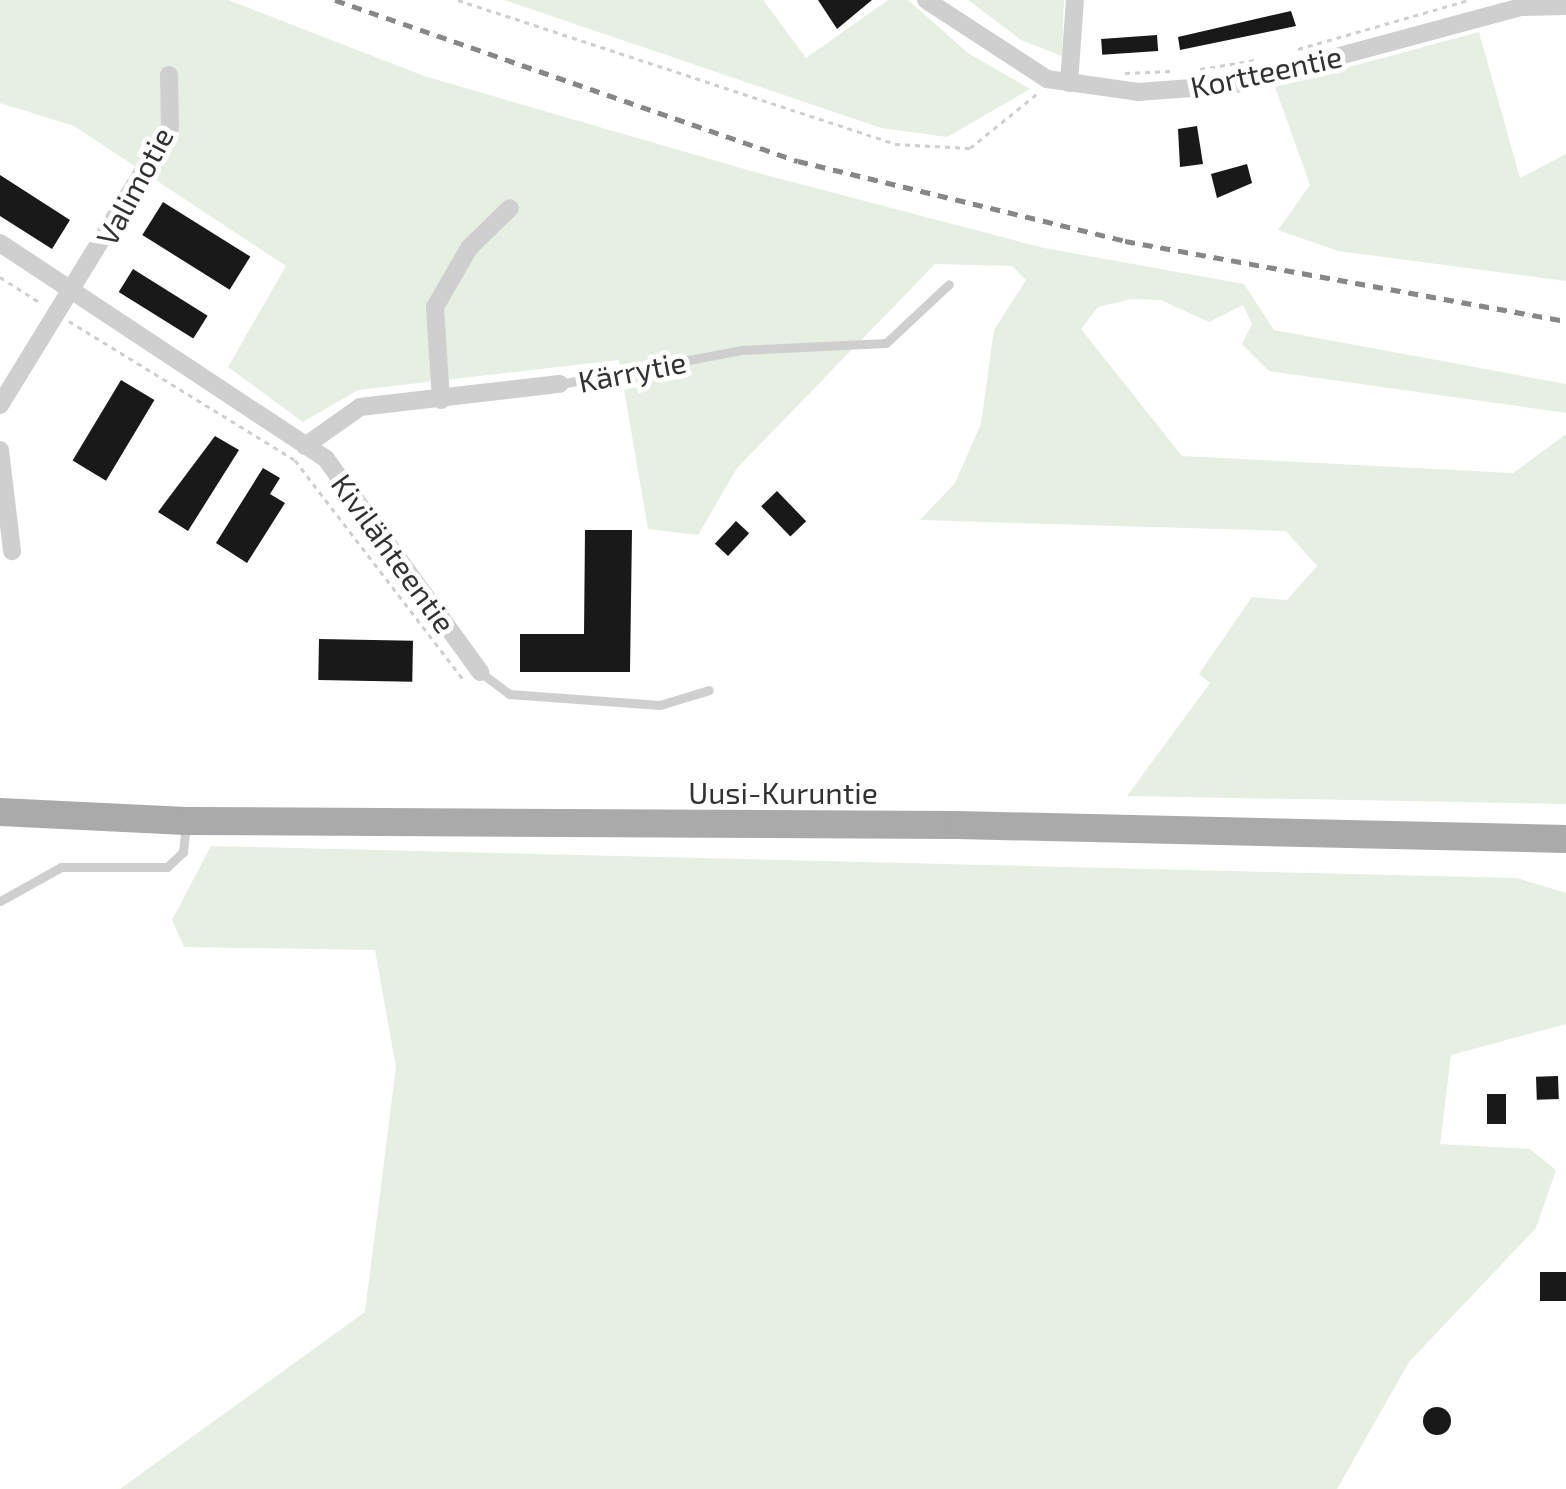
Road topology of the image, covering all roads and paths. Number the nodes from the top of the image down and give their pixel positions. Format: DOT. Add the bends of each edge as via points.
graph roads {
  1 [pos="458,0"];
  2 [pos="926,0"];
  3 [pos="1075,0"];
  4 [pos="1469,0"];
  5 [pos="1566,6"];
  6 [pos="1280,54"];
  7 [pos="1262,59"];
  8 [pos="1114,73"];
  9 [pos="168,75"];
  10 [pos="1047,79"];
  11 [pos="1069,83"];
  12 [pos="510,208"];
  13 [pos="0,242"];
  14 [pos="0,277"];
  15 [pos="949,284"];
  16 [pos="72,290"];
  17 [pos="56,313"];
  18 [pos="560,384"];
  19 [pos="441,400"];
  20 [pos="0,405"];
  21 [pos="304,446"];
  22 [pos="0,450"];
  23 [pos="12,551"];
  24 [pos="473,677"];
  25 [pos="709,690"];
  26 [pos="0,812"];
  27 [pos="186,821"];
  28 [pos="1566,839"];
  29 [pos="0,902"];
  1 -- 10 [label="path" via="894,144 970,148 1028,108"];
  2 -- 10 [label="street, Kortteentie"];
  3 -- 11 [label="street"];
  4 -- 6 [label="path"];
  5 -- 11 [label="street, Kortteentie" via="1522,6 1232,84 1138,92"];
  7 -- 8 [label="path"];
  9 -- 16 [label="street, Valimotie" via="170,128"];
  10 -- 11 [label="street, Kortteentie"];
  12 -- 19 [label="street" via="469,248 435,307"];
  13 -- 16 [label="street, Kivilähteentie"];
  14 -- 17 [label="path"];
  15 -- 18 [label="lane, Kärrytie" via="886,342 741,350"];
  16 -- 17 [label="street, Valimotie"];
  16 -- 21 [label="street, Kivilähteentie"];
  17 -- 20 [label="street, Valimotie"];
  17 -- 24 [label="path" via="295,460"];
  18 -- 19 [label="street, Kärrytie"];
  19 -- 21 [label="street, Kärrytie" via="360,407"];
  21 -- 24 [label="street, Kivilähteentie" via="326,459"];
  22 -- 23 [label="street"];
  24 -- 25 [label="lane, Kivilähteentie" via="509,694 660,704"];
  26 -- 27 [label="main road, Uusi-Kuruntie"];
  27 -- 28 [label="main road, Uusi-Kuruntie" via="958,825"];
  27 -- 29 [label="lane" via="183,852 167,867 61,868"];
}
